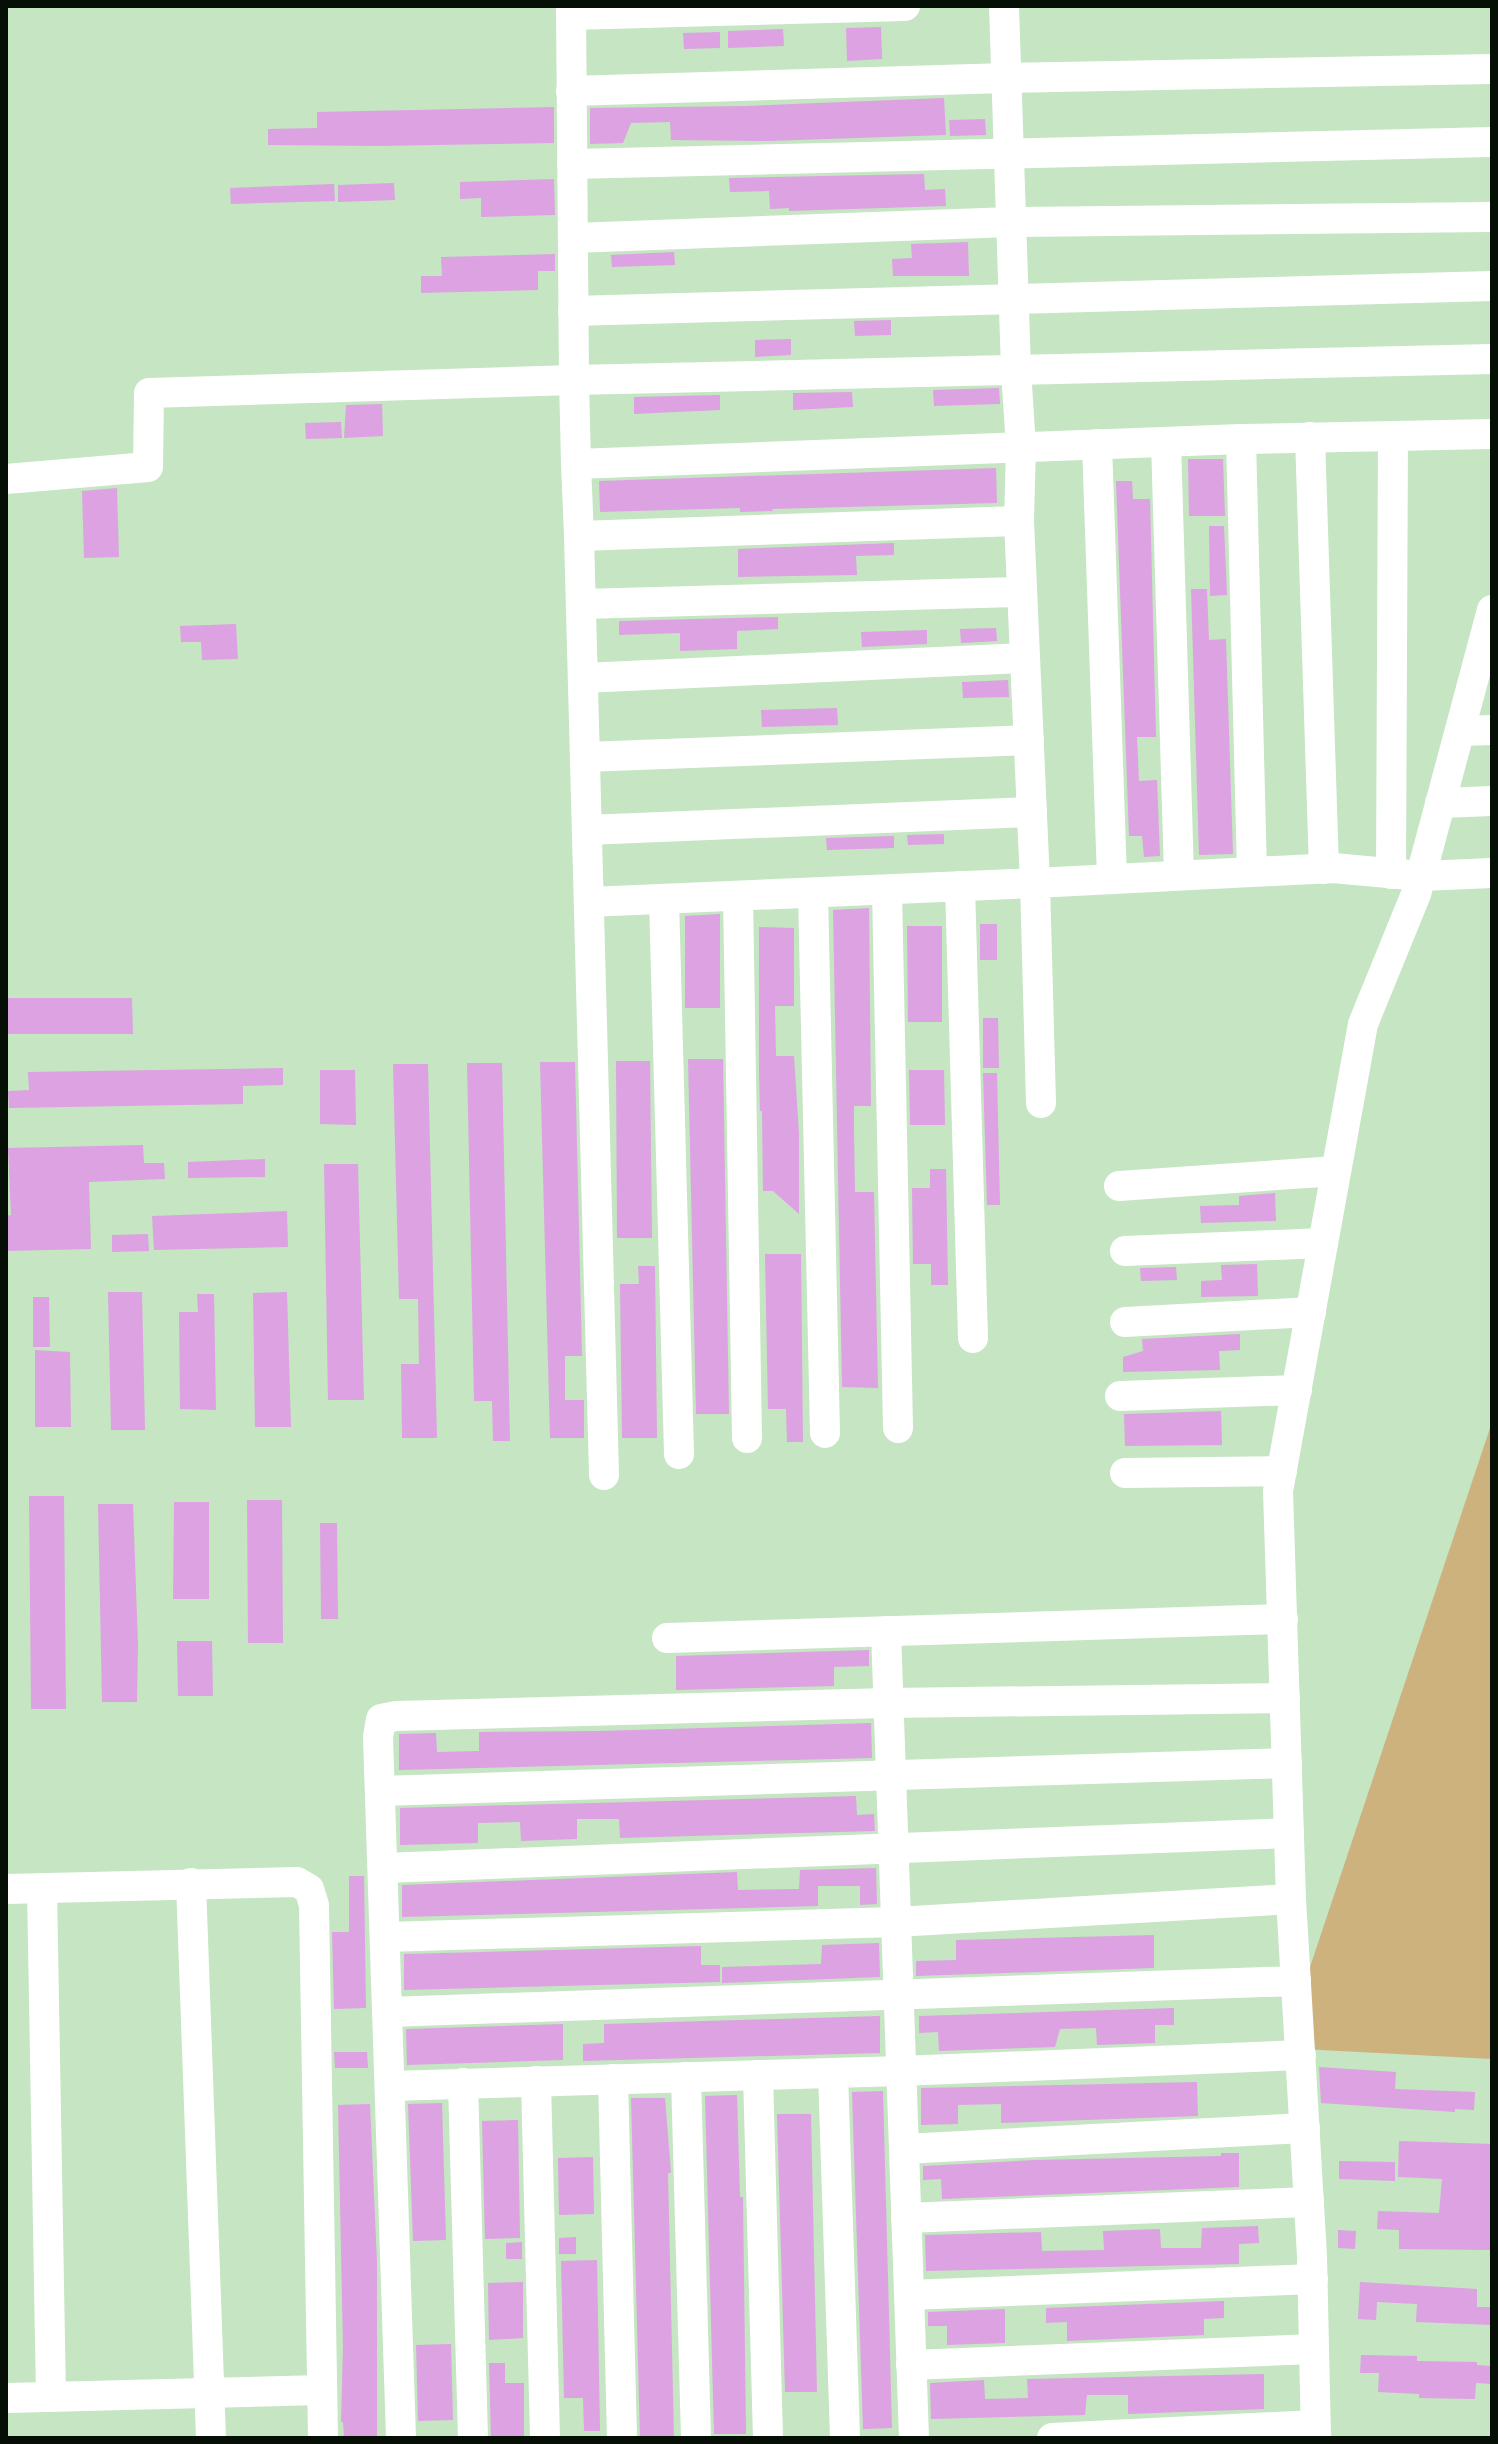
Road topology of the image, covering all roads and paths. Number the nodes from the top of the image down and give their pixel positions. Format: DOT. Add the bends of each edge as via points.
graph roads {
  1 [pos="905,6"];
  2 [pos="1004,6"];
  3 [pos="571,10"];
  4 [pos="1492,69"];
  5 [pos="1007,78"];
  6 [pos="571,91"];
  7 [pos="1492,142"];
  8 [pos="1009,152"];
  9 [pos="572,164"];
  10 [pos="1492,217"];
  11 [pos="1011,222"];
  12 [pos="573,238"];
  13 [pos="1492,286"];
  14 [pos="1013,298"];
  15 [pos="573,311"];
  16 [pos="1492,359"];
  17 [pos="1016,370"];
  18 [pos="574,380"];
  19 [pos="1492,434"];
  20 [pos="1393,436"];
  21 [pos="1310,437"];
  22 [pos="1241,439"];
  23 [pos="1166,442"];
  24 [pos="1097,444"];
  25 [pos="1021,447"];
  26 [pos="576,464"];
  27 [pos="6,479"];
  28 [pos="1019,521"];
  29 [pos="579,536"];
  30 [pos="1022,592"];
  31 [pos="581,604"];
  32 [pos="1492,610"];
  33 [pos="1025,658"];
  34 [pos="1485,660"];
  35 [pos="583,678"];
  36 [pos="1492,730"];
  37 [pos="1460,731"];
  38 [pos="1029,740"];
  39 [pos="585,757"];
  40 [pos="1492,801"];
  41 [pos="1440,803"];
  42 [pos="1032,812"];
  43 [pos="587,830"];
  44 [pos="1324,869"];
  45 [pos="1252,872"];
  46 [pos="1492,873"];
  47 [pos="1391,874"];
  48 [pos="1179,875"];
  49 [pos="1421,876"];
  50 [pos="1112,878"];
  51 [pos="1035,883"];
  52 [pos="960,886"];
  53 [pos="887,890"];
  54 [pos="813,893"];
  55 [pos="738,896"];
  56 [pos="664,899"];
  57 [pos="589,902"];
  58 [pos="1041,1103"];
  59 [pos="1336,1171"];
  60 [pos="1119,1186"];
  61 [pos="1323,1243"];
  62 [pos="1125,1251"];
  63 [pos="1311,1312"];
  64 [pos="1125,1322"];
  65 [pos="973,1338"];
  66 [pos="1297,1390"];
  67 [pos="1120,1396"];
  68 [pos="898,1428"];
  69 [pos="825,1433"];
  70 [pos="747,1438"];
  71 [pos="679,1454"];
  72 [pos="1282,1471"];
  73 [pos="1125,1473"];
  74 [pos="604,1475"];
  75 [pos="1283,1619"];
  76 [pos="886,1631"];
  77 [pos="667,1638"];
  78 [pos="1285,1698"];
  79 [pos="889,1703"];
  80 [pos="1287,1763"];
  81 [pos="891,1775"];
  82 [pos="380,1791"];
  83 [pos="1289,1833"];
  84 [pos="894,1847"];
  85 [pos="384,1868"];
  86 [pos="191,1883"];
  87 [pos="42,1888"];
  88 [pos="6,1889"];
  89 [pos="1291,1899"];
  90 [pos="896,1922"];
  91 [pos="386,1937"];
  92 [pos="1296,1981"];
  93 [pos="899,1994"];
  94 [pos="388,2012"];
  95 [pos="1301,2055"];
  96 [pos="901,2071"];
  97 [pos="833,2073"];
  98 [pos="758,2075"];
  99 [pos="686,2077"];
  100 [pos="613,2079"];
  101 [pos="536,2081"];
  102 [pos="463,2083"];
  103 [pos="391,2086"];
  104 [pos="1305,2128"];
  105 [pos="904,2149"];
  106 [pos="1309,2202"];
  107 [pos="906,2218"];
  108 [pos="1313,2279"];
  109 [pos="909,2295"];
  110 [pos="1314,2349"];
  111 [pos="911,2365"];
  112 [pos="321,2390"];
  113 [pos="211,2392"];
  114 [pos="51,2397"];
  115 [pos="6,2398"];
  116 [pos="1316,2431"];
  117 [pos="211,2438"];
  118 [pos="323,2438"];
  119 [pos="401,2438"];
  120 [pos="473,2438"];
  121 [pos="545,2438"];
  122 [pos="622,2438"];
  123 [pos="696,2438"];
  124 [pos="768,2438"];
  125 [pos="845,2438"];
  126 [pos="914,2438"];
  127 [pos="1052,2438"];
  1 -- 3 [label="street"];
  2 -- 5 [label="street"];
  3 -- 6 [label="street"];
  4 -- 5 [label="street"];
  5 -- 6 [label="street"];
  5 -- 8 [label="street"];
  6 -- 9 [label="street"];
  7 -- 8 [label="street"];
  8 -- 9 [label="street"];
  8 -- 11 [label="street"];
  9 -- 12 [label="street"];
  10 -- 11 [label="street"];
  11 -- 12 [label="street"];
  11 -- 14 [label="street"];
  12 -- 15 [label="street"];
  13 -- 14 [label="street"];
  14 -- 15 [label="street"];
  14 -- 17 [label="street"];
  15 -- 18 [label="street"];
  16 -- 17 [label="street"];
  17 -- 18 [label="street"];
  17 -- 25 [label="street"];
  18 -- 26 [label="street"];
  18 -- 27 [label="street" via="149,393 148,467"];
  19 -- 20 [label="street"];
  20 -- 21 [label="street"];
  20 -- 47 [label="street"];
  21 -- 22 [label="street"];
  21 -- 44 [label="street"];
  22 -- 23 [label="street"];
  22 -- 45 [label="street"];
  23 -- 24 [label="street"];
  23 -- 48 [label="street"];
  24 -- 25 [label="street"];
  24 -- 50 [label="street"];
  25 -- 26 [label="street"];
  25 -- 28 [label="street"];
  26 -- 29 [label="street"];
  28 -- 29 [label="street"];
  28 -- 30 [label="street"];
  29 -- 31 [label="street"];
  30 -- 31 [label="street"];
  30 -- 33 [label="street"];
  31 -- 35 [label="street"];
  32 -- 34 [label="street"];
  33 -- 35 [label="street"];
  33 -- 38 [label="street"];
  34 -- 37 [label="street"];
  35 -- 39 [label="street"];
  36 -- 37 [label="street"];
  37 -- 41 [label="street"];
  38 -- 39 [label="street"];
  38 -- 42 [label="street"];
  39 -- 43 [label="street"];
  40 -- 41 [label="street"];
  41 -- 49 [label="street"];
  42 -- 43 [label="street"];
  42 -- 51 [label="street"];
  43 -- 57 [label="street"];
  44 -- 45 [label="street"];
  44 -- 47 [label="street"];
  45 -- 48 [label="street"];
  46 -- 49 [label="street"];
  47 -- 49 [label="street"];
  48 -- 50 [label="street"];
  49 -- 59 [label="street" via="1363,1024"];
  50 -- 51 [label="street"];
  51 -- 52 [label="street"];
  51 -- 58 [label="street"];
  52 -- 53 [label="street"];
  52 -- 65 [label="street"];
  53 -- 54 [label="street"];
  53 -- 68 [label="street"];
  54 -- 55 [label="street"];
  54 -- 69 [label="street"];
  55 -- 56 [label="street"];
  55 -- 70 [label="street"];
  56 -- 57 [label="street"];
  56 -- 71 [label="street"];
  57 -- 74 [label="street"];
  59 -- 60 [label="street"];
  59 -- 61 [label="street"];
  61 -- 62 [label="street"];
  61 -- 63 [label="street"];
  63 -- 64 [label="street"];
  63 -- 66 [label="street"];
  66 -- 67 [label="street"];
  66 -- 72 [label="street"];
  72 -- 73 [label="street"];
  72 -- 75 [label="street" via="1278,1491"];
  75 -- 76 [label="street"];
  75 -- 78 [label="street"];
  76 -- 77 [label="street"];
  76 -- 79 [label="street"];
  78 -- 79 [label="street"];
  78 -- 80 [label="street"];
  79 -- 81 [label="street"];
  79 -- 82 [label="street" via="396,1716 381,1719"];
  80 -- 81 [label="street"];
  80 -- 83 [label="street"];
  81 -- 82 [label="street"];
  81 -- 84 [label="street"];
  82 -- 85 [label="street"];
  83 -- 84 [label="street"];
  83 -- 89 [label="street"];
  84 -- 85 [label="street"];
  84 -- 90 [label="street"];
  85 -- 91 [label="street"];
  86 -- 87 [label="street"];
  86 -- 112 [label="street" via="297,1882 309,1889 314,1905"];
  86 -- 113 [label="street"];
  87 -- 88 [label="street"];
  87 -- 114 [label="street"];
  89 -- 90 [label="street"];
  89 -- 92 [label="street"];
  90 -- 91 [label="street"];
  90 -- 93 [label="street"];
  91 -- 94 [label="street"];
  92 -- 93 [label="street"];
  92 -- 95 [label="street"];
  93 -- 94 [label="street"];
  93 -- 96 [label="street"];
  94 -- 103 [label="street"];
  95 -- 96 [label="street"];
  95 -- 104 [label="street"];
  96 -- 97 [label="street"];
  96 -- 105 [label="street"];
  97 -- 98 [label="street"];
  97 -- 125 [label="street"];
  98 -- 99 [label="street"];
  98 -- 124 [label="street"];
  99 -- 100 [label="street"];
  99 -- 123 [label="street"];
  100 -- 101 [label="street"];
  100 -- 122 [label="street"];
  101 -- 102 [label="street"];
  101 -- 121 [label="street"];
  102 -- 103 [label="street"];
  102 -- 120 [label="street"];
  103 -- 119 [label="street"];
  104 -- 105 [label="street"];
  104 -- 106 [label="street"];
  105 -- 107 [label="street"];
  106 -- 107 [label="street"];
  106 -- 108 [label="street"];
  107 -- 109 [label="street"];
  108 -- 109 [label="street"];
  108 -- 110 [label="street"];
  109 -- 111 [label="street"];
  110 -- 111 [label="street"];
  110 -- 116 [label="street"];
  111 -- 126 [label="street"];
  112 -- 113 [label="street"];
  112 -- 118 [label="street"];
  113 -- 114 [label="street"];
  113 -- 117 [label="street"];
  114 -- 115 [label="street"];
  116 -- 127 [label="street"];
}
